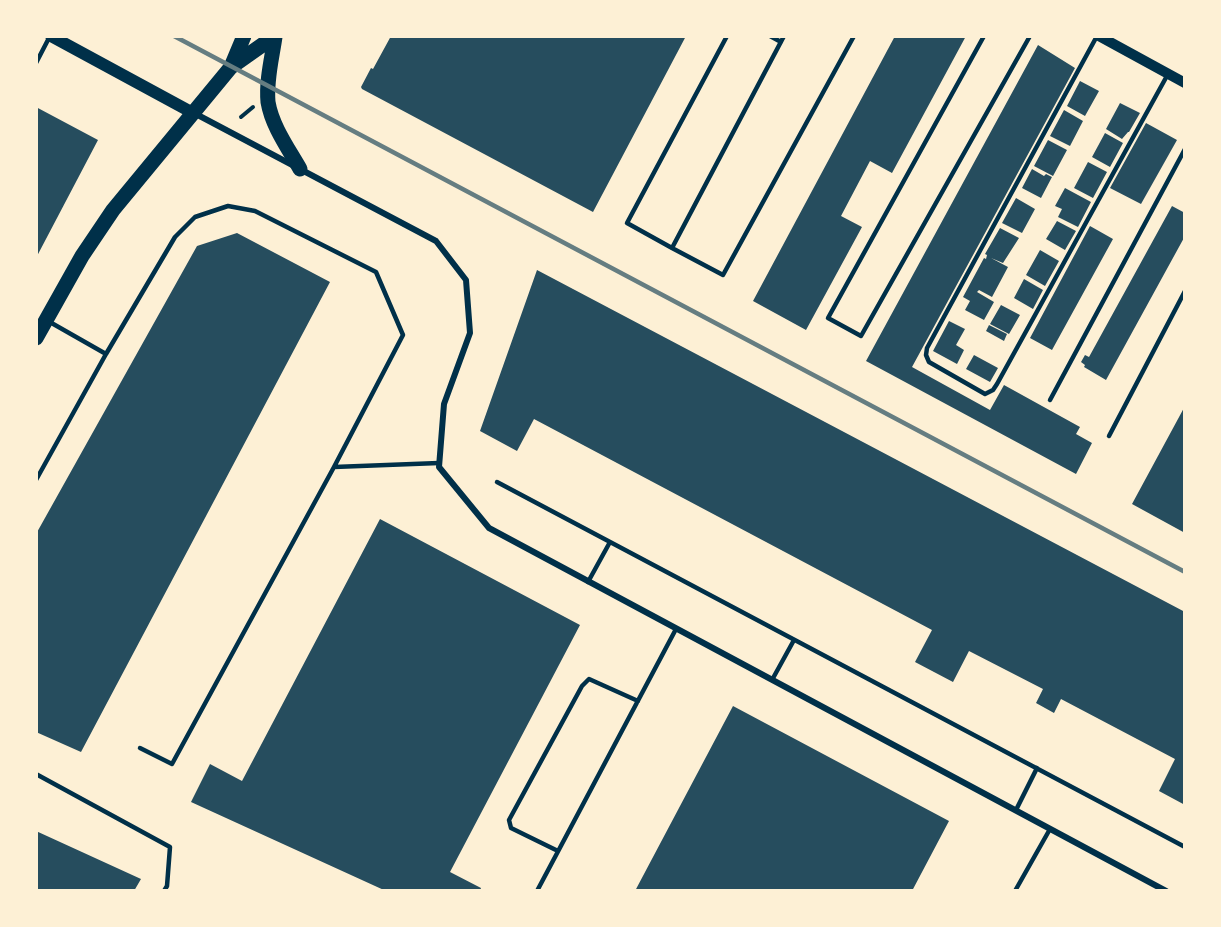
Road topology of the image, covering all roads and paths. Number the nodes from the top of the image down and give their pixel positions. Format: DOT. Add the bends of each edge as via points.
graph roads {
  1 [pos="51,36"];
  2 [pos="244,36"];
  3 [pos="275,36"];
  4 [pos="727,36"];
  5 [pos="770,36"];
  6 [pos="784,36"];
  7 [pos="854,36"];
  8 [pos="984,36"];
  9 [pos="1030,36"];
  10 [pos="1098,36"];
  11 [pos="781,42"];
  12 [pos="36,63"];
  13 [pos="231,67"];
  14 [pos="1168,74"];
  15 [pos="1185,83"];
  16 [pos="258,102"];
  17 [pos="193,113"];
  18 [pos="241,117"];
  19 [pos="1185,149"];
  20 [pos="300,169"];
  21 [pos="672,248"];
  22 [pos="1185,291"];
  23 [pos="46,320"];
  24 [pos="36,338"];
  25 [pos="106,354"];
  26 [pos="1050,400"];
  27 [pos="1109,436"];
  28 [pos="439,463"];
  29 [pos="334,467"];
  30 [pos="36,480"];
  31 [pos="497,483"];
  32 [pos="610,542"];
  33 [pos="588,582"];
  34 [pos="676,629"];
  35 [pos="794,640"];
  36 [pos="772,680"];
  37 [pos="638,701"];
  38 [pos="140,748"];
  39 [pos="1037,768"];
  40 [pos="36,774"];
  41 [pos="1016,810"];
  42 [pos="1050,829"];
  43 [pos="1185,847"];
  44 [pos="558,851"];
  45 [pos="164,891"];
  46 [pos="537,891"];
  47 [pos="1015,891"];
  48 [pos="1166,891"];
  1 -- 12 [label="lane"];
  1 -- 17 [label="main road"];
  2 -- 13 [label="main road"];
  3 -- 13 [label="main road"];
  3 -- 20 [label="main road" via="268,103"];
  4 -- 21 [label="lane" via="627,223"];
  5 -- 11 [label="lane"];
  6 -- 11 [label="lane"];
  7 -- 21 [label="lane" via="723,275"];
  8 -- 9 [label="lane" via="828,318 861,336"];
  10 -- 14 [label="street"];
  10 -- 14 [label="lane" via="927,348 929,362 985,394 997,384"];
  11 -- 21 [label="lane"];
  13 -- 17 [label="main road"];
  14 -- 15 [label="street"];
  16 -- 18 [label="path"];
  17 -- 20 [label="street"];
  17 -- 23 [label="main road" via="113,210"];
  19 -- 26 [label="lane"];
  20 -- 28 [label="street" via="436,241 466,280 470,333 444,404"];
  22 -- 27 [label="lane"];
  23 -- 24 [label="main road"];
  23 -- 25 [label="lane"];
  25 -- 29 [label="lane" via="175,237 195,217 228,206 255,211 376,272 402,335"];
  25 -- 30 [label="lane"];
  28 -- 29 [label="lane"];
  28 -- 33 [label="street" via="489,528"];
  29 -- 38 [label="lane" via="172,764"];
  31 -- 32 [label="lane"];
  32 -- 33 [label="lane"];
  32 -- 35 [label="lane"];
  33 -- 34 [label="street"];
  34 -- 36 [label="street"];
  34 -- 37 [label="lane"];
  35 -- 36 [label="lane"];
  35 -- 39 [label="lane"];
  36 -- 41 [label="street"];
  37 -- 44 [label="lane"];
  37 -- 44 [label="lane" via="589,679 509,820 511,828"];
  39 -- 41 [label="lane"];
  39 -- 43 [label="lane"];
  40 -- 45 [label="lane" via="170,847"];
  41 -- 42 [label="street"];
  42 -- 47 [label="lane"];
  42 -- 48 [label="street"];
  44 -- 46 [label="lane"];
}
